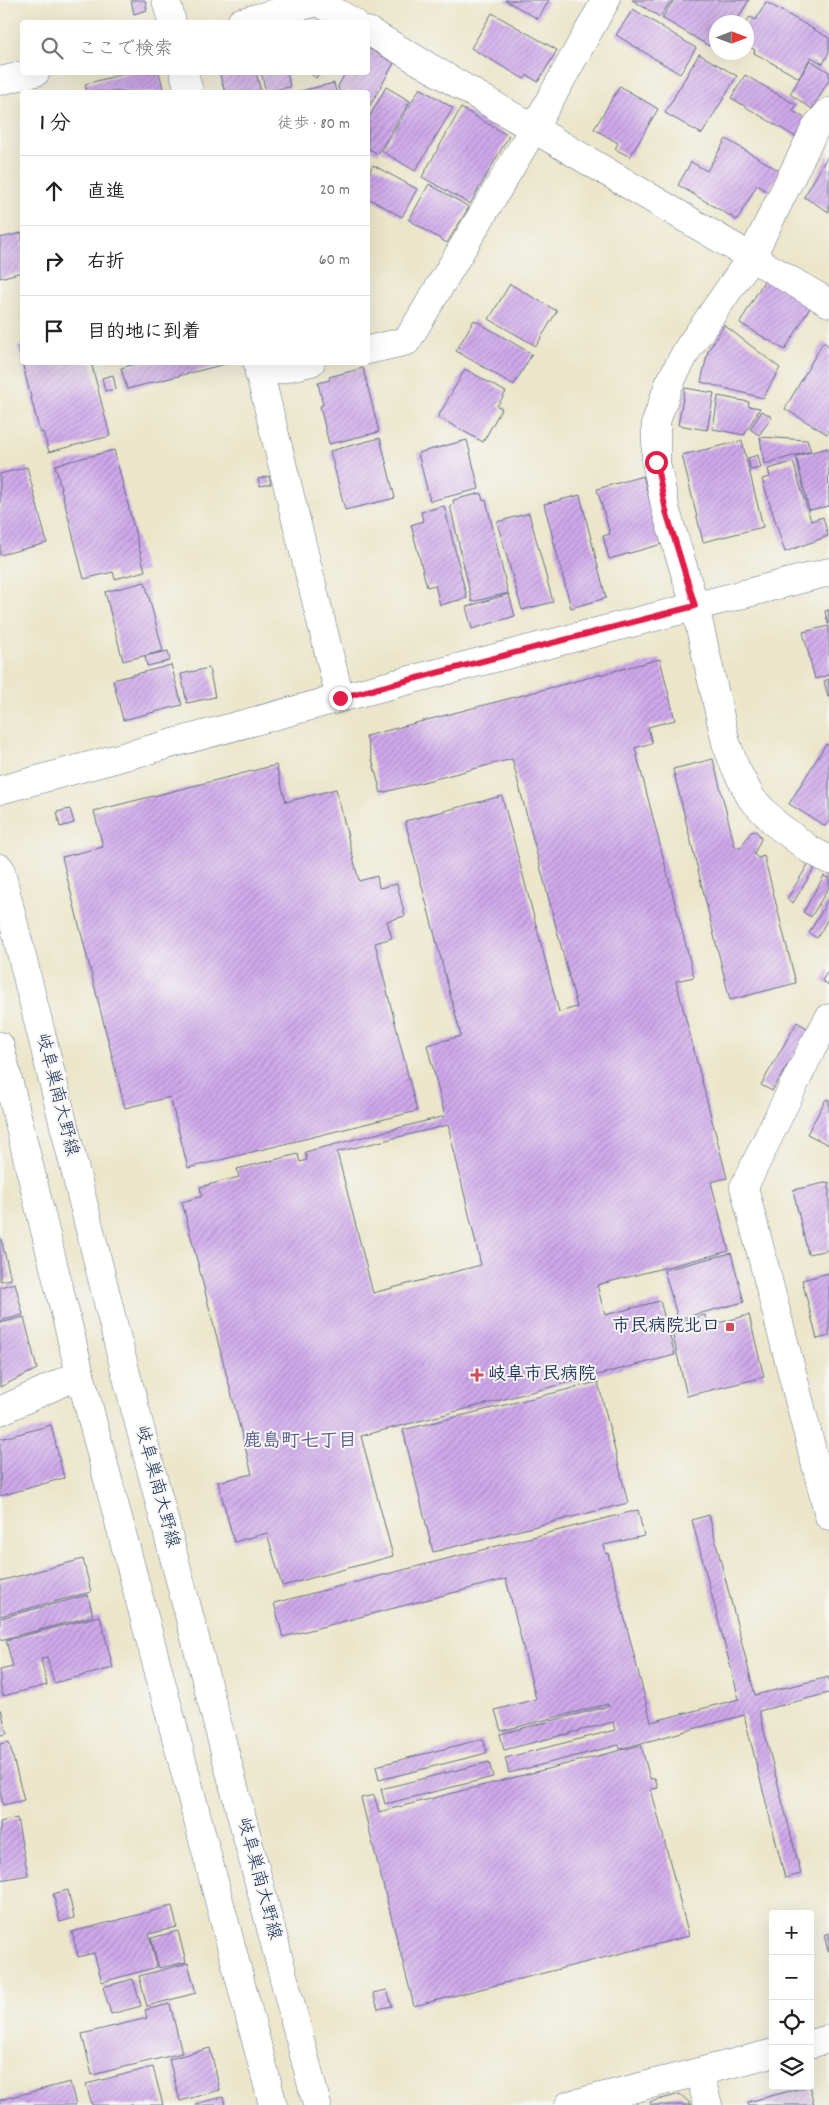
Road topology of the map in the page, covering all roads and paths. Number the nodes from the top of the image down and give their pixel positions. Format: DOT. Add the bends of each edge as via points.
graph roads {
  1 [pos="166,0"];
  2 [pos="606,0"];
  3 [pos="318,1"];
  4 [pos="171,20"];
  5 [pos="248,20"];
  6 [pos="351,20"];
  7 [pos="370,32"];
  8 [pos="24,75"];
  9 [pos="185,75"];
  10 [pos="0,81"];
  11 [pos="188,90"];
  12 [pos="829,112"];
  13 [pos="534,128"];
  14 [pos="752,256"];
  15 [pos="829,303"];
  16 [pos="370,350"];
  17 [pos="284,365"];
  18 [pos="258,368"];
  19 [pos="829,572"];
  20 [pos="695,606"];
  21 [pos="340,698"];
  22 [pos="0,790"];
  23 [pos="829,860"];
  24 [pos="0,868"];
  25 [pos="829,1018"];
  26 [pos="0,1046"];
  27 [pos="80,1374"];
  28 [pos="0,1411"];
  29 [pos="829,1516"];
  30 [pos="829,2039"];
  31 [pos="814,2043"];
  32 [pos="769,2055"];
  33 [pos="699,2072"];
  34 [pos="273,2105"];
  35 [pos="317,2105"];
  36 [pos="569,2105"];
  37 [pos="708,2105"];
  1 -- 4 [label="street"];
  2 -- 13 [label="street"];
  3 -- 5 [label="street"];
  3 -- 6 [label="street"];
  7 -- 13 [label="street"];
  8 -- 10 [label="street"];
  9 -- 11 [label="street"];
  12 -- 14 [label="street" via="817,125"];
  13 -- 14 [label="street"];
  13 -- 16 [label="street" via="407,341"];
  14 -- 15 [label="street"];
  14 -- 20 [label="street" via="687,350 669,384 656,422 656,462 662,492"];
  17 -- 18 [label="street"];
  18 -- 21 [label="street"];
  19 -- 20 [label="street"];
  20 -- 21 [label="street"];
  20 -- 23 [label="street" via="726,743 735,768 751,798 776,824"];
  21 -- 22 [label="street"];
  24 -- 35 [label="street, 岐阜巣南大野線" via="118,1343"];
  25 -- 29 [label="street" via="744,1188"];
  26 -- 27 [label="street"];
  27 -- 28 [label="street"];
  27 -- 34 [label="street"];
  30 -- 31 [label="street"];
  32 -- 33 [label="street"];
  33 -- 36 [label="street"];
  33 -- 37 [label="street"];
}
